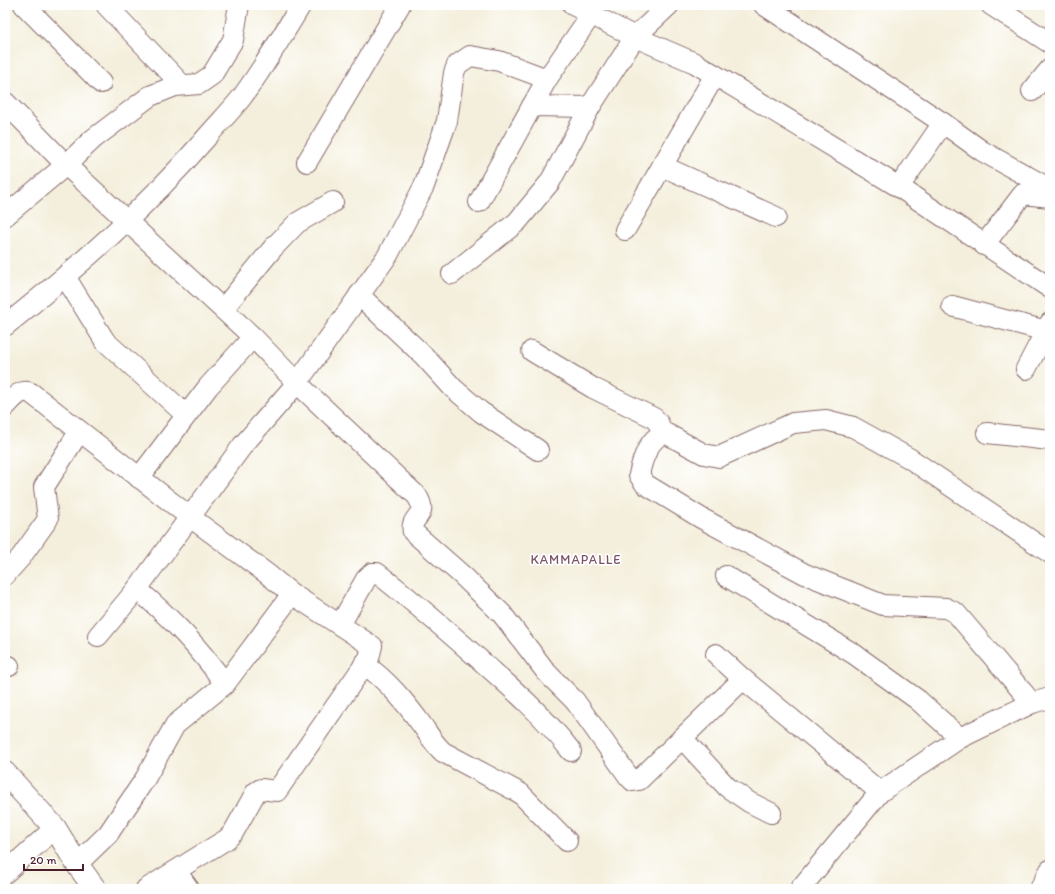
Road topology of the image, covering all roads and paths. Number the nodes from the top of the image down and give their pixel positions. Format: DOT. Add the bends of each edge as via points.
graph roads {
  1 [pos="24,5"];
  2 [pos="106,5"];
  3 [pos="239,5"];
  4 [pos="301,5"];
  5 [pos="400,5"];
  6 [pos="573,5"];
  7 [pos="669,5"];
  8 [pos="764,5"];
  9 [pos="991,5"];
  10 [pos="591,16"];
  11 [pos="635,37"];
  12 [pos="1050,43"];
  13 [pos="1050,69"];
  14 [pos="715,75"];
  15 [pos="547,79"];
  16 [pos="101,83"];
  17 [pos="182,86"];
  18 [pos="1032,90"];
  19 [pos="5,102"];
  20 [pos="532,106"];
  21 [pos="590,107"];
  22 [pos="943,123"];
  23 [pos="307,162"];
  24 [pos="66,165"];
  25 [pos="662,166"];
  26 [pos="899,187"];
  27 [pos="1050,189"];
  28 [pos="1050,197"];
  29 [pos="333,202"];
  30 [pos="479,202"];
  31 [pos="5,216"];
  32 [pos="776,216"];
  33 [pos="128,221"];
  34 [pos="625,230"];
  35 [pos="984,245"];
  36 [pos="452,274"];
  37 [pos="66,278"];
  38 [pos="1050,288"];
  39 [pos="359,295"];
  40 [pos="952,306"];
  41 [pos="223,309"];
  42 [pos="5,326"];
  43 [pos="1048,327"];
  44 [pos="253,337"];
  45 [pos="532,351"];
  46 [pos="1026,369"];
  47 [pos="297,383"];
  48 [pos="5,407"];
  49 [pos="186,415"];
  50 [pos="79,432"];
  51 [pos="987,433"];
  52 [pos="662,434"];
  53 [pos="1050,440"];
  54 [pos="538,450"];
  55 [pos="139,478"];
  56 [pos="190,517"];
  57 [pos="1050,553"];
  58 [pos="5,575"];
  59 [pos="726,576"];
  60 [pos="137,588"];
  61 [pos="292,594"];
  62 [pos="340,625"];
  63 [pos="98,636"];
  64 [pos="716,654"];
  65 [pos="364,664"];
  66 [pos="743,679"];
  67 [pos="225,684"];
  68 [pos="1041,701"];
  69 [pos="682,738"];
  70 [pos="960,738"];
  71 [pos="571,751"];
  72 [pos="5,772"];
  73 [pos="880,792"];
  74 [pos="771,813"];
  75 [pos="55,828"];
  76 [pos="567,841"];
  77 [pos="77,864"];
  78 [pos="1050,870"];
  79 [pos="176,871"];
  80 [pos="5,874"];
  81 [pos="95,889"];
  82 [pos="146,889"];
  83 [pos="189,889"];
  84 [pos="800,889"];
  85 [pos="1040,889"];
  1 -- 16 [label="street"];
  2 -- 17 [label="street"];
  3 -- 17 [label="street" via="233,40 212,74 199,84"];
  4 -- 33 [label="street" via="272,55 241,98 177,171"];
  5 -- 23 [label="street"];
  6 -- 10 [label="street"];
  7 -- 11 [label="street"];
  8 -- 22 [label="street"];
  9 -- 12 [label="street"];
  10 -- 11 [label="street"];
  10 -- 15 [label="street"];
  11 -- 14 [label="street" via="695,63"];
  11 -- 21 [label="street"];
  13 -- 18 [label="street"];
  14 -- 25 [label="street"];
  14 -- 26 [label="street"];
  15 -- 20 [label="street"];
  15 -- 39 [label="street" via="499,61 470,56 457,65 447,121 424,186 388,255"];
  17 -- 24 [label="street" via="164,89 150,96 93,139"];
  19 -- 24 [label="street"];
  20 -- 21 [label="street"];
  20 -- 30 [label="street"];
  21 -- 36 [label="street" via="550,182 517,222"];
  22 -- 26 [label="street"];
  22 -- 27 [label="street" via="982,151"];
  24 -- 31 [label="street"];
  24 -- 33 [label="street"];
  25 -- 32 [label="street"];
  25 -- 34 [label="street"];
  26 -- 35 [label="street"];
  28 -- 35 [label="street" via="1023,194"];
  29 -- 41 [label="street" via="297,223"];
  33 -- 37 [label="street"];
  33 -- 41 [label="street"];
  35 -- 38 [label="street"];
  37 -- 42 [label="street"];
  37 -- 49 [label="street" via="105,341"];
  39 -- 47 [label="street"];
  39 -- 54 [label="street" via="424,356 453,388 481,412"];
  40 -- 43 [label="street"];
  41 -- 44 [label="street"];
  43 -- 46 [label="street"];
  44 -- 47 [label="street"];
  44 -- 49 [label="street"];
  45 -- 52 [label="street" via="593,388 654,418"];
  47 -- 56 [label="street" via="243,445"];
  47 -- 69 [label="street" via="417,496 422,510 414,522 413,532 502,614 547,673 575,702 628,777 633,781 639,780"];
  48 -- 50 [label="street" via="20,392 27,391"];
  49 -- 55 [label="street"];
  50 -- 55 [label="street"];
  50 -- 58 [label="street" via="44,487 48,519"];
  51 -- 53 [label="street"];
  52 -- 57 [label="street" via="668,434 704,454 719,457 793,423 826,420 853,427 909,458"];
  52 -- 68 [label="street" via="652,440 640,468 639,475 645,484 701,518 805,574 883,605 946,608 956,613"];
  55 -- 56 [label="street"];
  56 -- 60 [label="street"];
  56 -- 61 [label="street"];
  59 -- 70 [label="street" via="854,654 918,700"];
  60 -- 63 [label="street"];
  60 -- 67 [label="street" via="204,654"];
  61 -- 62 [label="street"];
  61 -- 67 [label="street"];
  62 -- 65 [label="street" via="372,646 369,658"];
  62 -- 71 [label="street" via="366,579 372,573 377,573 521,696 549,723"];
  64 -- 66 [label="street"];
  65 -- 76 [label="street" via="382,676 396,691 434,744 443,752 520,794"];
  65 -- 79 [label="street" via="277,791 261,789 256,792 227,839"];
  66 -- 69 [label="street"];
  66 -- 73 [label="street"];
  67 -- 77 [label="street" via="175,725 145,779 108,834"];
  68 -- 70 [label="street"];
  69 -- 74 [label="street" via="727,787"];
  70 -- 73 [label="street"];
  72 -- 75 [label="main road"];
  73 -- 84 [label="street"];
  75 -- 77 [label="main road"];
  75 -- 80 [label="street"];
  77 -- 81 [label="main road"];
  78 -- 85 [label="street"];
  79 -- 82 [label="street"];
  79 -- 83 [label="street"];
}
